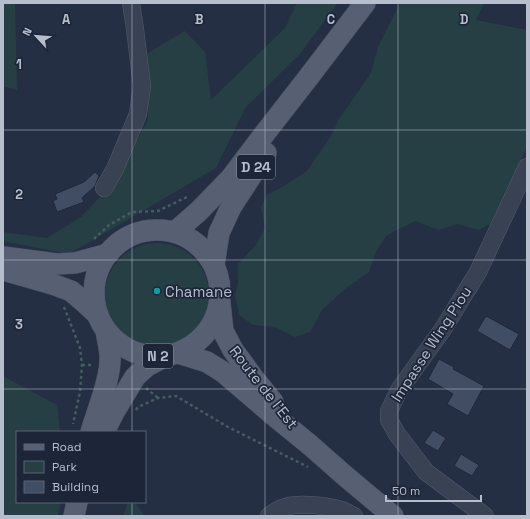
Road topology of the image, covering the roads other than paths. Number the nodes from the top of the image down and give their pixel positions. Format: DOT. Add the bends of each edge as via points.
graph roads {
  1 [pos="131,3"];
  2 [pos="365,3"];
  3 [pos="311,74"];
  4 [pos="527,167"];
  5 [pos="104,188"];
  6 [pos="174,232"];
  7 [pos="108,254"];
  8 [pos="3,257"];
  9 [pos="214,265"];
  10 [pos="3,270"];
  11 [pos="220,302"];
  12 [pos="102,322"];
  13 [pos="172,355"];
  14 [pos="82,428"];
  15 [pos="104,431"];
  16 [pos="310,445"];
  17 [pos="77,503"];
  18 [pos="324,511"];
  19 [pos="74,516"];
  20 [pos="269,516"];
  21 [pos="354,516"];
  22 [pos="393,516"];
  23 [pos="485,516"];
  1 -- 5 [label="street" via="142,86 138,114 115,169"];
  2 -- 3 [label="main road, D 24"];
  3 -- 6 [label="main road, D 24" via="231,178"];
  3 -- 9 [label="main road, D 24" via="231,207 219,233"];
  4 -- 23 [label="street, Impasse Wing Piou" via="478,272 444,329 399,390 388,411 389,420 397,434 426,472"];
  6 -- 7 [label="main road, N 2" via="156,230 138,233 122,241"];
  6 -- 9 [label="main road, N 2" via="190,239 204,250"];
  7 -- 8 [label="main road, N 2" via="75,263 57,264"];
  7 -- 12 [label="main road, N 2" via="98,273 94,294"];
  9 -- 11 [label="main road, N 2" via="220,283"];
  10 -- 12 [label="main road, N 2" via="71,291"];
  11 -- 13 [label="main road, N 2" via="215,318 206,333 193,345"];
  11 -- 16 [label="main road, Route de l'Est / N 2" via="223,331 233,350"];
  12 -- 13 [label="main road, N 2" via="117,342 132,351 149,356"];
  12 -- 14 [label="main road" via="110,354 110,366 106,382"];
  13 -- 15 [label="main road" via="147,366 135,377"];
  13 -- 16 [label="main road, Route de l'Est / N 2" via="207,362 223,372"];
  16 -- 22 [label="main road, Route de l'Est / N 2"];
  17 -- 19 [label="main road"];
  18 -- 20 [label="street" via="309,504 287,506"];
  18 -- 21 [label="street" via="342,510"];
}
